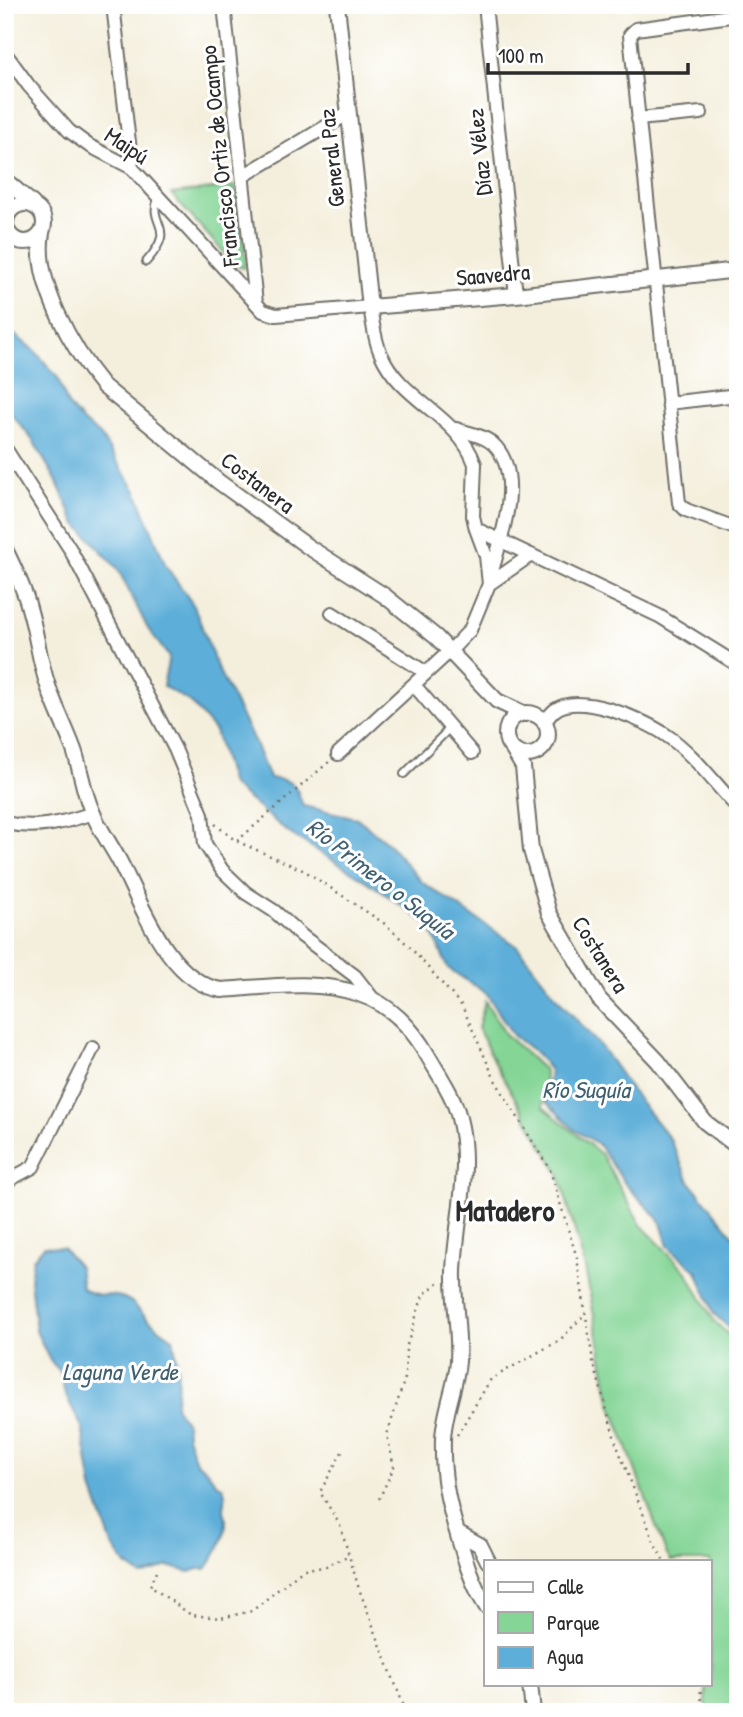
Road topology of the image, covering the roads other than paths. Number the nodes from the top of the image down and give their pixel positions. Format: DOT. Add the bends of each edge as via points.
graph roads {
  1 [pos="113,5"];
  2 [pos="224,5"];
  3 [pos="337,5"];
  4 [pos="485,5"];
  5 [pos="738,15"];
  6 [pos="5,53"];
  7 [pos="349,113"];
  8 [pos="701,113"];
  9 [pos="638,119"];
  10 [pos="132,168"];
  11 [pos="243,176"];
  12 [pos="6,181"];
  13 [pos="159,197"];
  14 [pos="35,206"];
  15 [pos="7,215"];
  16 [pos="42,233"];
  17 [pos="19,242"];
  18 [pos="39,260"];
  19 [pos="146,262"];
  20 [pos="738,270"];
  21 [pos="656,279"];
  22 [pos="516,295"];
  23 [pos="256,303"];
  24 [pos="370,307"];
  25 [pos="738,395"];
  26 [pos="668,402"];
  27 [pos="455,429"];
  28 [pos="5,448"];
  29 [pos="476,529"];
  30 [pos="738,529"];
  31 [pos="501,540"];
  32 [pos="5,549"];
  33 [pos="531,555"];
  34 [pos="489,584"];
  35 [pos="332,613"];
  36 [pos="450,651"];
  37 [pos="738,665"];
  38 [pos="425,672"];
  39 [pos="414,685"];
  40 [pos="497,701"];
  41 [pos="524,714"];
  42 [pos="544,723"];
  43 [pos="450,728"];
  44 [pos="506,731"];
  45 [pos="513,750"];
  46 [pos="538,752"];
  47 [pos="472,753"];
  48 [pos="338,754"];
  49 [pos="404,774"];
  50 [pos="526,779"];
  51 [pos="738,808"];
  52 [pos="93,813"];
  53 [pos="5,823"];
  54 [pos="373,999"];
  55 [pos="93,1048"];
  56 [pos="738,1147"];
  57 [pos="5,1182"];
  58 [pos="457,1532"];
  59 [pos="488,1560"];
  60 [pos="484,1603"];
  61 [pos="530,1686"];
  62 [pos="533,1712"];
  1 -- 10 [label="street"];
  2 -- 11 [label="street, Francisco Ortiz de Ocampo"];
  3 -- 7 [label="street, General Paz"];
  4 -- 22 [label="street, Díaz Vélez"];
  5 -- 9 [label="street" via="632,32"];
  6 -- 10 [label="street, Maipú" via="68,131"];
  7 -- 11 [label="street"];
  7 -- 24 [label="street, General Paz"];
  8 -- 9 [label="street"];
  9 -- 21 [label="street"];
  10 -- 13 [label="street, Maipú"];
  11 -- 23 [label="street, Francisco Ortiz de Ocampo"];
  12 -- 14 [label="street, Costanera"];
  12 -- 15 [label="street, Costanera"];
  13 -- 19 [label="lane" via="155,209 163,234"];
  13 -- 23 [label="street, Maipú"];
  14 -- 15 [label="street" via="17,205"];
  14 -- 16 [label="street, Costanera" via="45,222"];
  15 -- 17 [label="street, Costanera" via="6,228"];
  16 -- 17 [label="street" via="33,241"];
  16 -- 18 [label="street, Costanera"];
  17 -- 18 [label="street, Costanera"];
  18 -- 36 [label="street, Costanera" via="64,329 108,391 219,482 385,596"];
  20 -- 21 [label="street, Saavedra"];
  21 -- 22 [label="street, Saavedra"];
  21 -- 26 [label="street"];
  22 -- 24 [label="street, Saavedra"];
  23 -- 24 [label="street, Saavedra" via="276,315"];
  24 -- 27 [label="street" via="387,366 420,402"];
  25 -- 26 [label="street"];
  26 -- 30 [label="street" via="681,508"];
  27 -- 29 [label="street" via="475,464"];
  27 -- 31 [label="street" via="496,446 504,462 509,500"];
  28 -- 54 [label="street" via="70,549 175,748 202,814 205,845 222,870 247,893 355,976"];
  29 -- 31 [label="street"];
  29 -- 34 [label="street" via="486,556"];
  31 -- 33 [label="street"];
  31 -- 34 [label="street"];
  32 -- 52 [label="street" via="23,589 41,665"];
  33 -- 34 [label="street"];
  33 -- 37 [label="street" via="659,616"];
  34 -- 36 [label="street" via="470,630"];
  35 -- 38 [label="street"];
  36 -- 38 [label="street"];
  36 -- 40 [label="street, Costanera"];
  38 -- 39 [label="street"];
  39 -- 43 [label="street"];
  39 -- 48 [label="street"];
  40 -- 41 [label="street, Costanera"];
  40 -- 44 [label="street, Costanera"];
  41 -- 42 [label="street, Costanera" via="536,715"];
  41 -- 44 [label="street" via="512,719"];
  42 -- 46 [label="street, Costanera" via="546,742"];
  42 -- 51 [label="street" via="555,710 572,704 590,704 635,719 666,734"];
  43 -- 47 [label="street"];
  43 -- 49 [label="lane"];
  44 -- 45 [label="street, Costanera"];
  45 -- 46 [label="street" via="525,755"];
  45 -- 50 [label="street, Costanera"];
  46 -- 50 [label="street, Costanera"];
  50 -- 56 [label="street, Costanera" via="531,849 544,901 593,989 705,1122"];
  52 -- 53 [label="street" via="51,826"];
  52 -- 54 [label="street" via="156,932 181,968 198,983 222,990 316,985"];
  54 -- 58 [label="street" via="414,1034 459,1116 463,1173 454,1272 458,1362 443,1437 446,1493"];
  55 -- 57 [label="street" via="33,1167"];
  58 -- 59 [label="street" via="480,1545"];
  58 -- 60 [label="street" via="473,1586"];
  61 -- 62 [label="street"];
}
